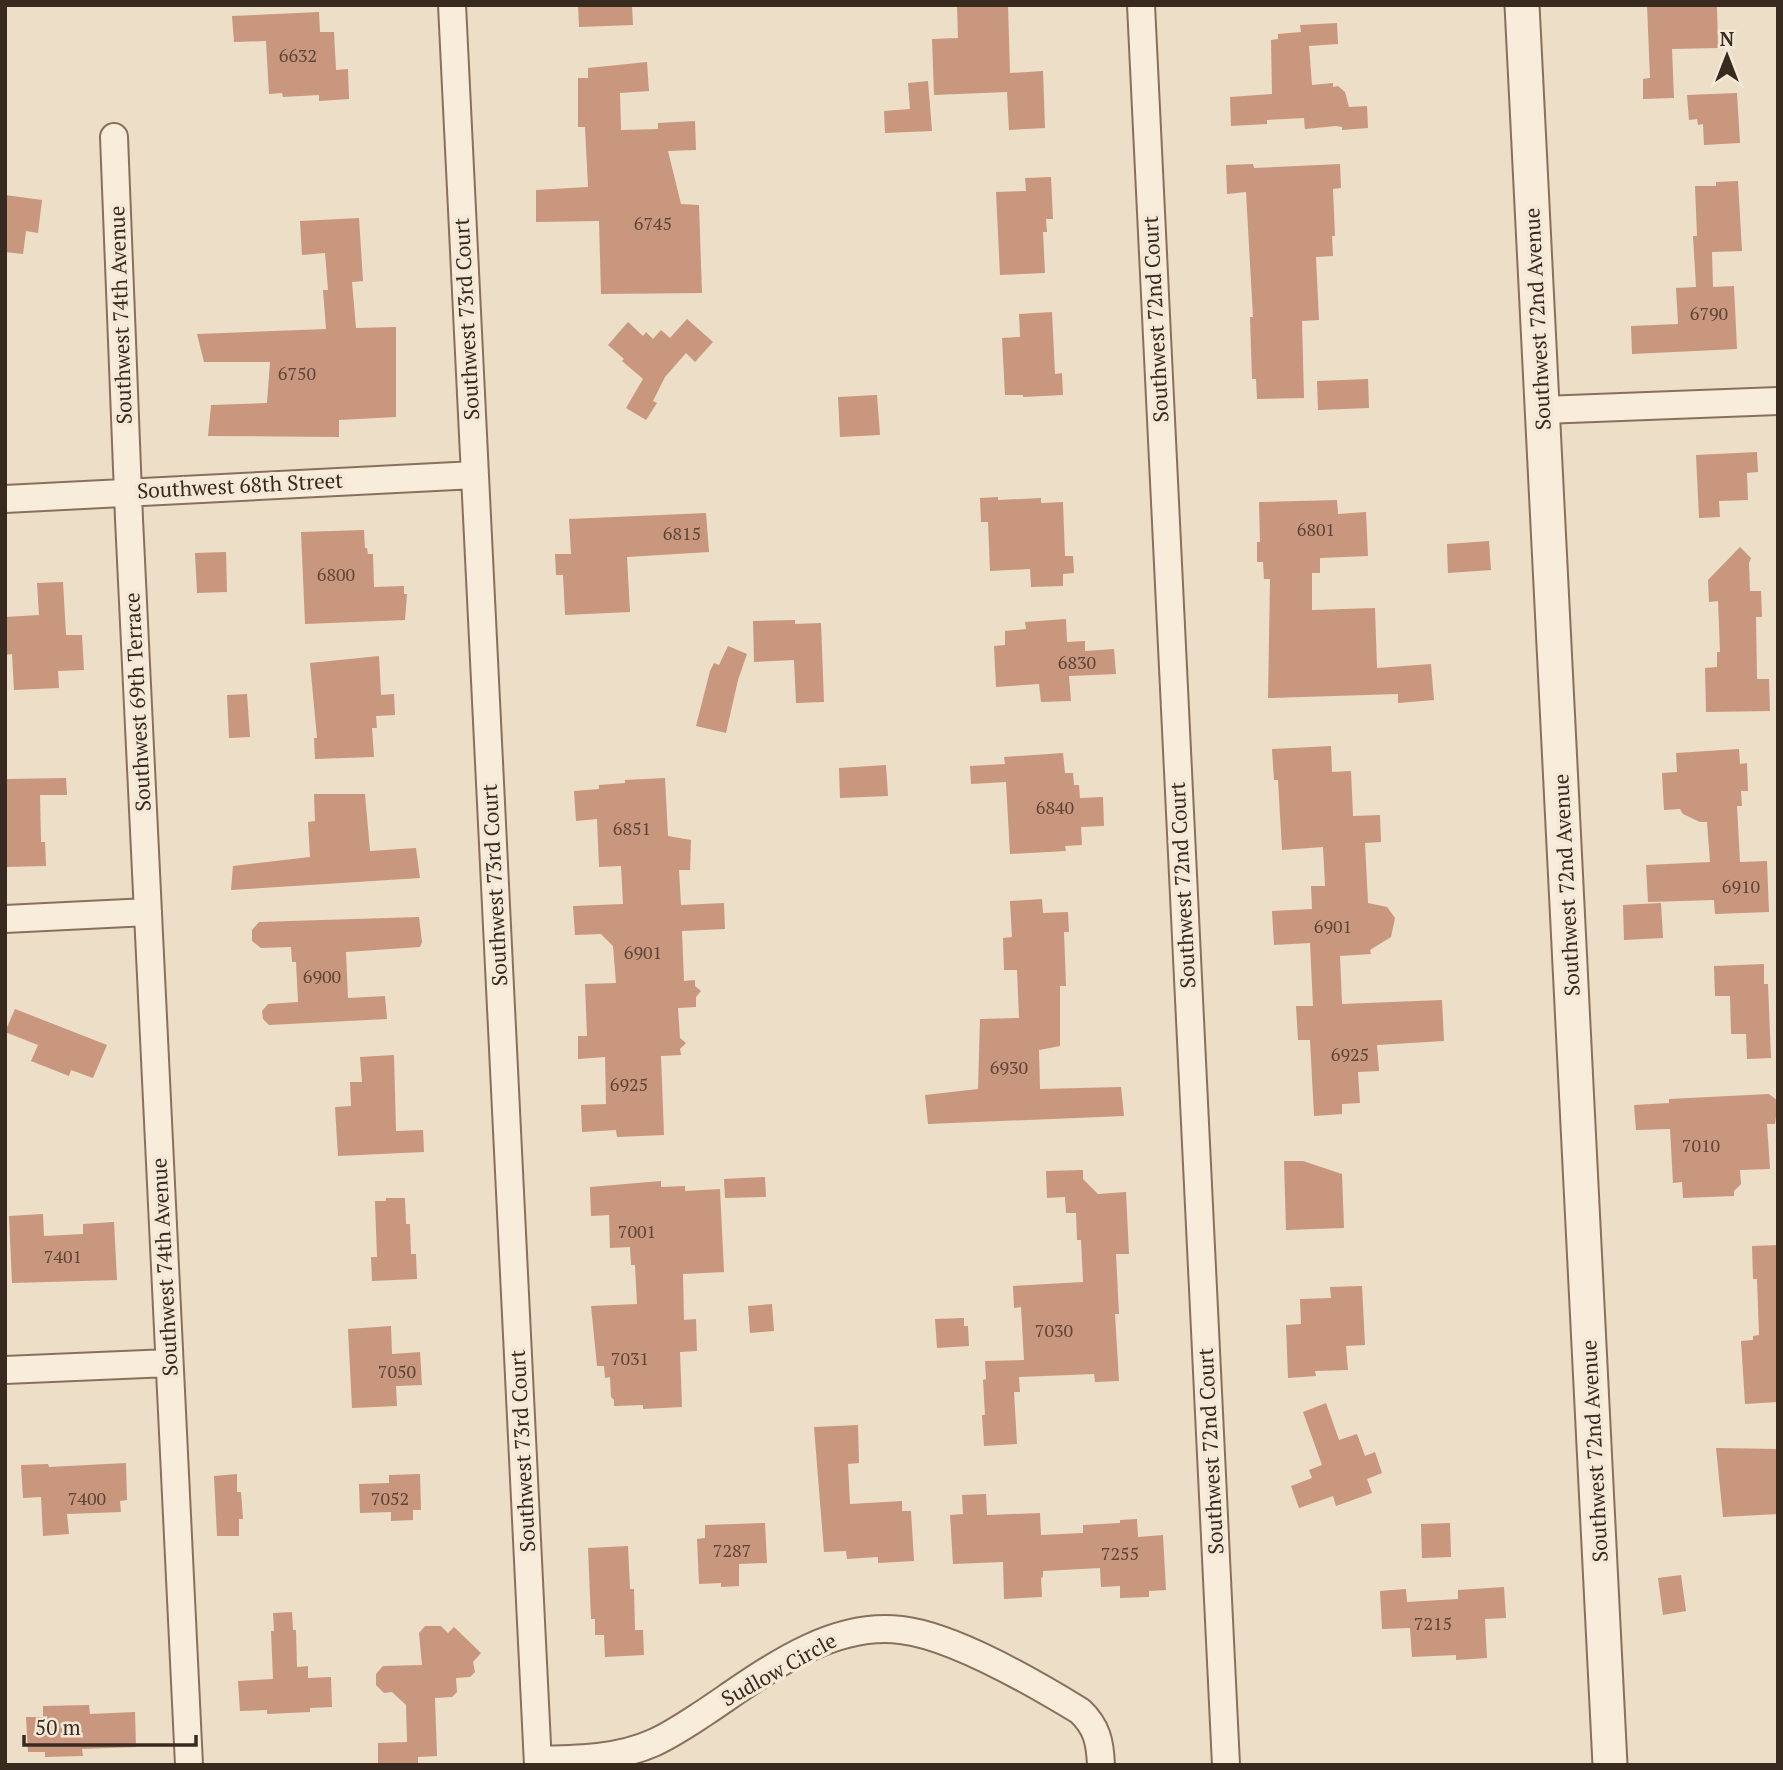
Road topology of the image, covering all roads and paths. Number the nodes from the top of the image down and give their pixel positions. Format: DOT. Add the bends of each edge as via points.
graph roads {
  1 [pos="452,5"];
  2 [pos="1140,5"];
  3 [pos="1522,5"];
  4 [pos="114,137"];
  5 [pos="1778,401"];
  6 [pos="1543,410"];
  7 [pos="475,475"];
  8 [pos="128,492"];
  9 [pos="5,499"];
  10 [pos="148,912"];
  11 [pos="5,919"];
  12 [pos="169,1363"];
  13 [pos="5,1370"];
  14 [pos="538,1762"];
  15 [pos="189,1765"];
  16 [pos="1101,1765"];
  17 [pos="1226,1765"];
  18 [pos="1610,1765"];
  1 -- 7 [label="street, Southwest 73rd Court"];
  2 -- 17 [label="street, Southwest 72nd Court"];
  3 -- 6 [label="street, Southwest 72nd Avenue"];
  4 -- 8 [label="street, Southwest 74th Avenue"];
  5 -- 6 [label="street"];
  6 -- 18 [label="street, Southwest 72nd Avenue"];
  7 -- 8 [label="street, Southwest 68th Street"];
  7 -- 14 [label="street, Southwest 73rd Court"];
  8 -- 9 [label="street, Southwest 68th Street"];
  8 -- 10 [label="street, Southwest 69th Terrace"];
  10 -- 11 [label="street"];
  10 -- 12 [label="street, Southwest 74th Avenue"];
  12 -- 13 [label="street"];
  12 -- 15 [label="street, Southwest 74th Avenue"];
  14 -- 16 [label="street, Sudlow Circle" via="643,1748 813,1647 851,1632 884,1629 935,1638 1080,1711 1099,1738"];
}
